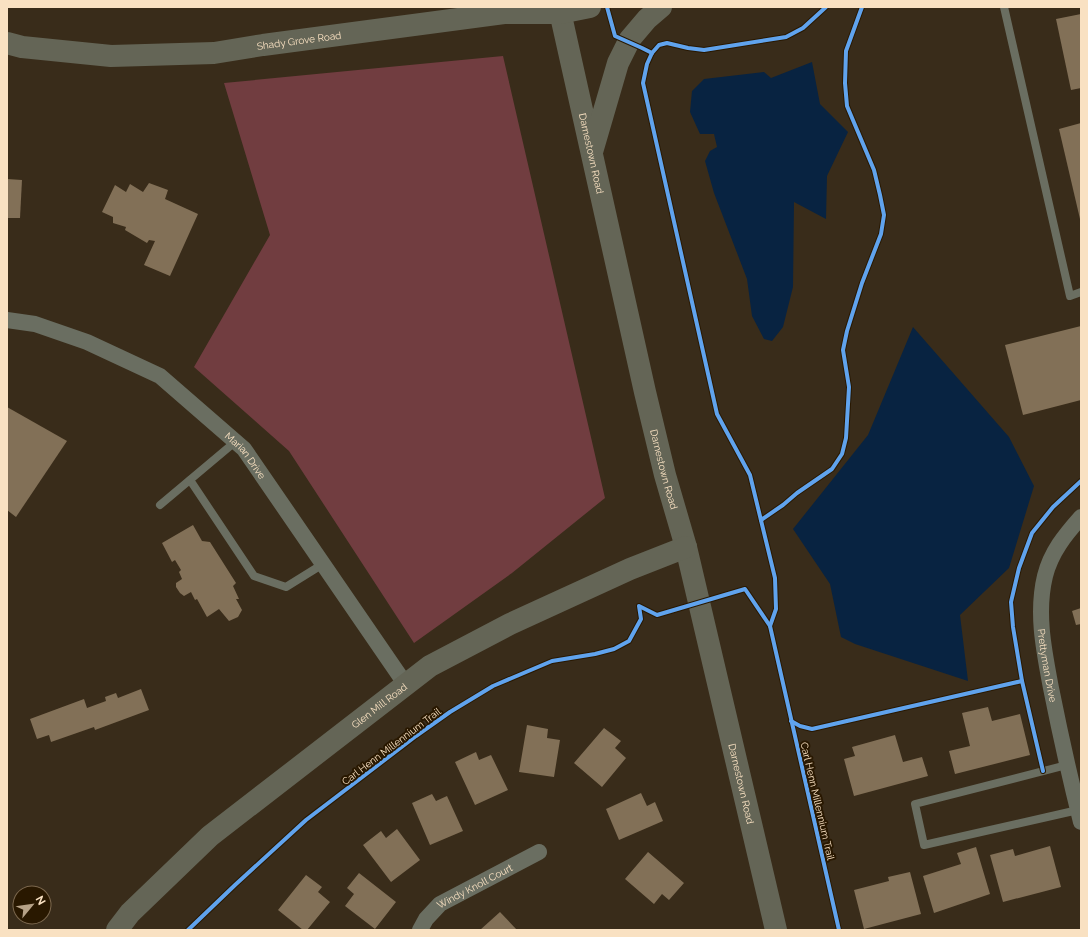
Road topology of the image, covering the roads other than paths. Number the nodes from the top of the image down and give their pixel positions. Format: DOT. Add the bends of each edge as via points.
graph roads {
  1 [pos="590,7"];
  2 [pos="661,7"];
  3 [pos="1004,7"];
  4 [pos="559,10"];
  5 [pos="7,43"];
  6 [pos="592,155"];
  7 [pos="1081,292"];
  8 [pos="7,320"];
  9 [pos="235,442"];
  10 [pos="190,480"];
  11 [pos="160,505"];
  12 [pos="1081,517"];
  13 [pos="686,547"];
  14 [pos="323,564"];
  15 [pos="406,684"];
  16 [pos="1068,764"];
  17 [pos="1079,816"];
  18 [pos="539,852"];
  19 [pos="117,930"];
  20 [pos="420,930"];
  21 [pos="776,930"];
  1 -- 4 [label="main road, Shady Grove Road"];
  2 -- 6 [label="main road" via="630,39 618,62"];
  3 -- 7 [label="lane" via="1070,296"];
  4 -- 5 [label="main road, Shady Grove Road" via="504,13 214,53 111,56 22,47"];
  4 -- 6 [label="main road, Darnestown Road"];
  6 -- 13 [label="main road, Darnestown Road" via="645,392"];
  8 -- 9 [label="street, Marian Drive" via="34,324 87,342 160,376"];
  9 -- 10 [label="lane"];
  9 -- 14 [label="street, Marian Drive" via="244,449"];
  10 -- 11 [label="lane"];
  10 -- 14 [label="lane" via="254,576 286,587"];
  12 -- 16 [label="street, Prettyman Drive" via="1062,539 1053,555 1045,576 1041,600 1045,655"];
  13 -- 15 [label="main road, Glen Mill Road" via="630,569 510,624 430,666"];
  13 -- 21 [label="main road, Darnestown Road"];
  14 -- 15 [label="street, Marian Drive"];
  15 -- 19 [label="main road, Glen Mill Road" via="210,836 130,913"];
  16 -- 17 [label="street, Prettyman Drive"];
  16 -- 17 [label="lane" via="915,804 924,846"];
  18 -- 20 [label="street, Windy Knoll Court" via="440,904"];
}
